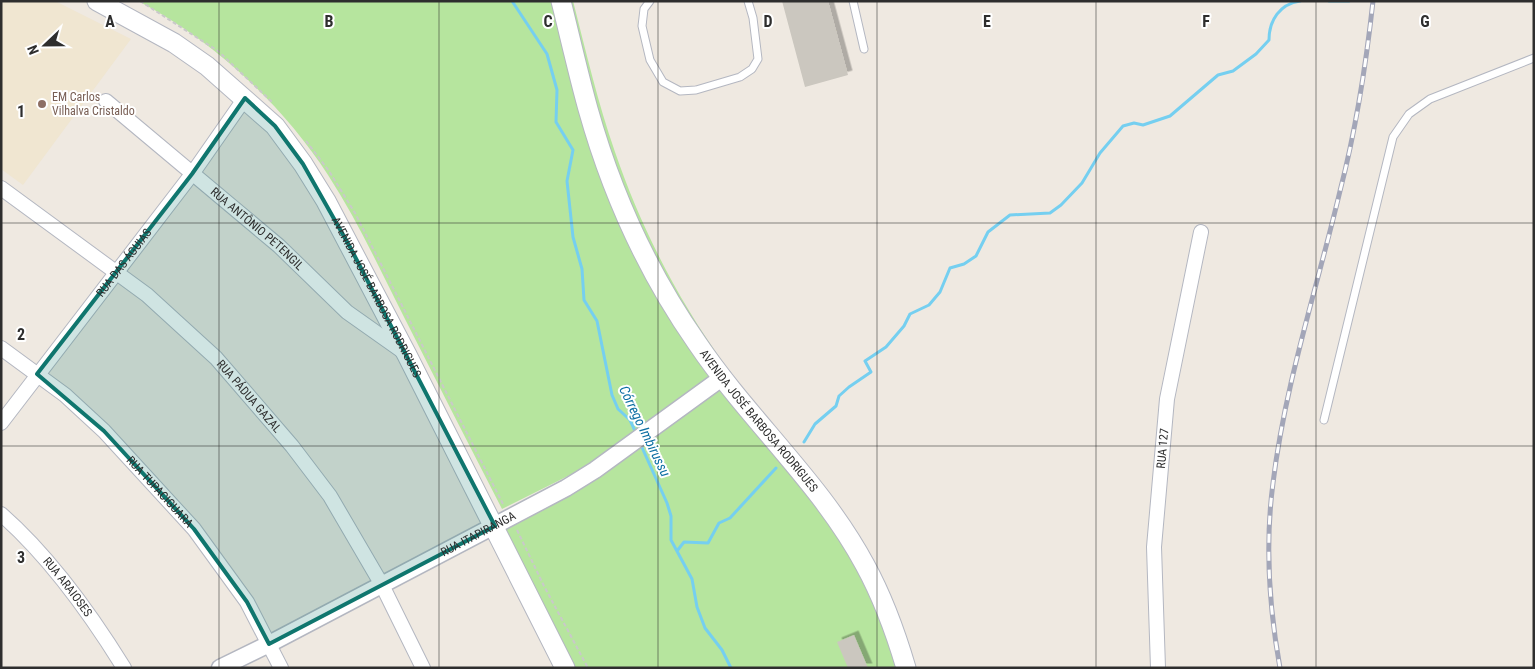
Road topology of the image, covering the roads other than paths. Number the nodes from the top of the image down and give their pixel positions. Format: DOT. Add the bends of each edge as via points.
graph roads {
  1 [pos="98,1"];
  2 [pos="561,1"];
  3 [pos="650,1"];
  4 [pos="748,1"];
  5 [pos="853,1"];
  6 [pos="864,49"];
  7 [pos="1534,58"];
  8 [pos="245,98"];
  9 [pos="106,101"];
  10 [pos="192,174"];
  11 [pos="1,188"];
  12 [pos="1201,232"];
  13 [pos="117,271"];
  14 [pos="1,348"];
  15 [pos="407,355"];
  16 [pos="37,374"];
  17 [pos="723,376"];
  18 [pos="1324,420"];
  19 [pos="1,423"];
  20 [pos="1,514"];
  21 [pos="495,526"];
  22 [pos="382,585"];
  23 [pos="270,644"];
  24 [pos="1158,667"];
  25 [pos="124,668"];
  26 [pos="220,668"];
  27 [pos="281,668"];
  28 [pos="423,668"];
  29 [pos="565,668"];
  30 [pos="906,668"];
  31 [pos="1154,668"];
  1 -- 8 [label="main road, AVENIDA JOSÉ BARBOSA RODRIGUES" via="174,43"];
  2 -- 17 [label="main road, AVENIDA JOSÉ BARBOSA RODRIGUES" via="588,109 626,216 674,308"];
  3 -- 4 [label="lane" via="644,8 642,26 650,60 663,82 680,91 740,78 752,69 758,59"];
  5 -- 6 [label="lane"];
  7 -- 18 [label="lane" via="1430,99 1409,114 1393,137"];
  8 -- 10 [label="street, RUA DAS ÁGUIAS"];
  8 -- 15 [label="main road, AVENIDA JOSÉ BARBOSA RODRIGUES" via="275,126 316,186"];
  9 -- 10 [label="street, RUA ANTÔNIO PETENGIL"];
  10 -- 13 [label="street, RUA DAS ÁGUIAS"];
  10 -- 15 [label="street, RUA ANTÔNIO PETENGIL" via="279,246 347,312"];
  11 -- 13 [label="street, RUA PÁDUA GAZAL"];
  12 -- 24 [label="street, RUA 127" via="1167,399 1154,547"];
  13 -- 16 [label="street, RUA DAS ÁGUIAS"];
  13 -- 22 [label="street, RUA PÁDUA GAZAL" via="216,358 292,446 330,496"];
  14 -- 16 [label="street, RUA TUPACIGUARA"];
  15 -- 21 [label="main road, AVENIDA JOSÉ BARBOSA RODRIGUES"];
  16 -- 19 [label="street, RUA DAS ÁGUIAS"];
  16 -- 23 [label="street, RUA TUPACIGUARA" via="104,431 194,529 247,602"];
  17 -- 21 [label="street, RUA ITAPIRANGA" via="588,475"];
  17 -- 30 [label="main road, AVENIDA JOSÉ BARBOSA RODRIGUES" via="812,485 866,566"];
  20 -- 25 [label="street, RUA ARAIOSES" via="55,571 103,633"];
  21 -- 22 [label="street, RUA ITAPIRANGA"];
  21 -- 29 [label="main road, AVENIDA JOSÉ BARBOSA RODRIGUES"];
  22 -- 23 [label="street, RUA ITAPIRANGA"];
  22 -- 28 [label="street, RUA PÁDUA GAZAL"];
  23 -- 26 [label="street, RUA ITAPIRANGA"];
  23 -- 27 [label="street, RUA TUPACIGUARA"];
  24 -- 31 [label="lane"];
}
